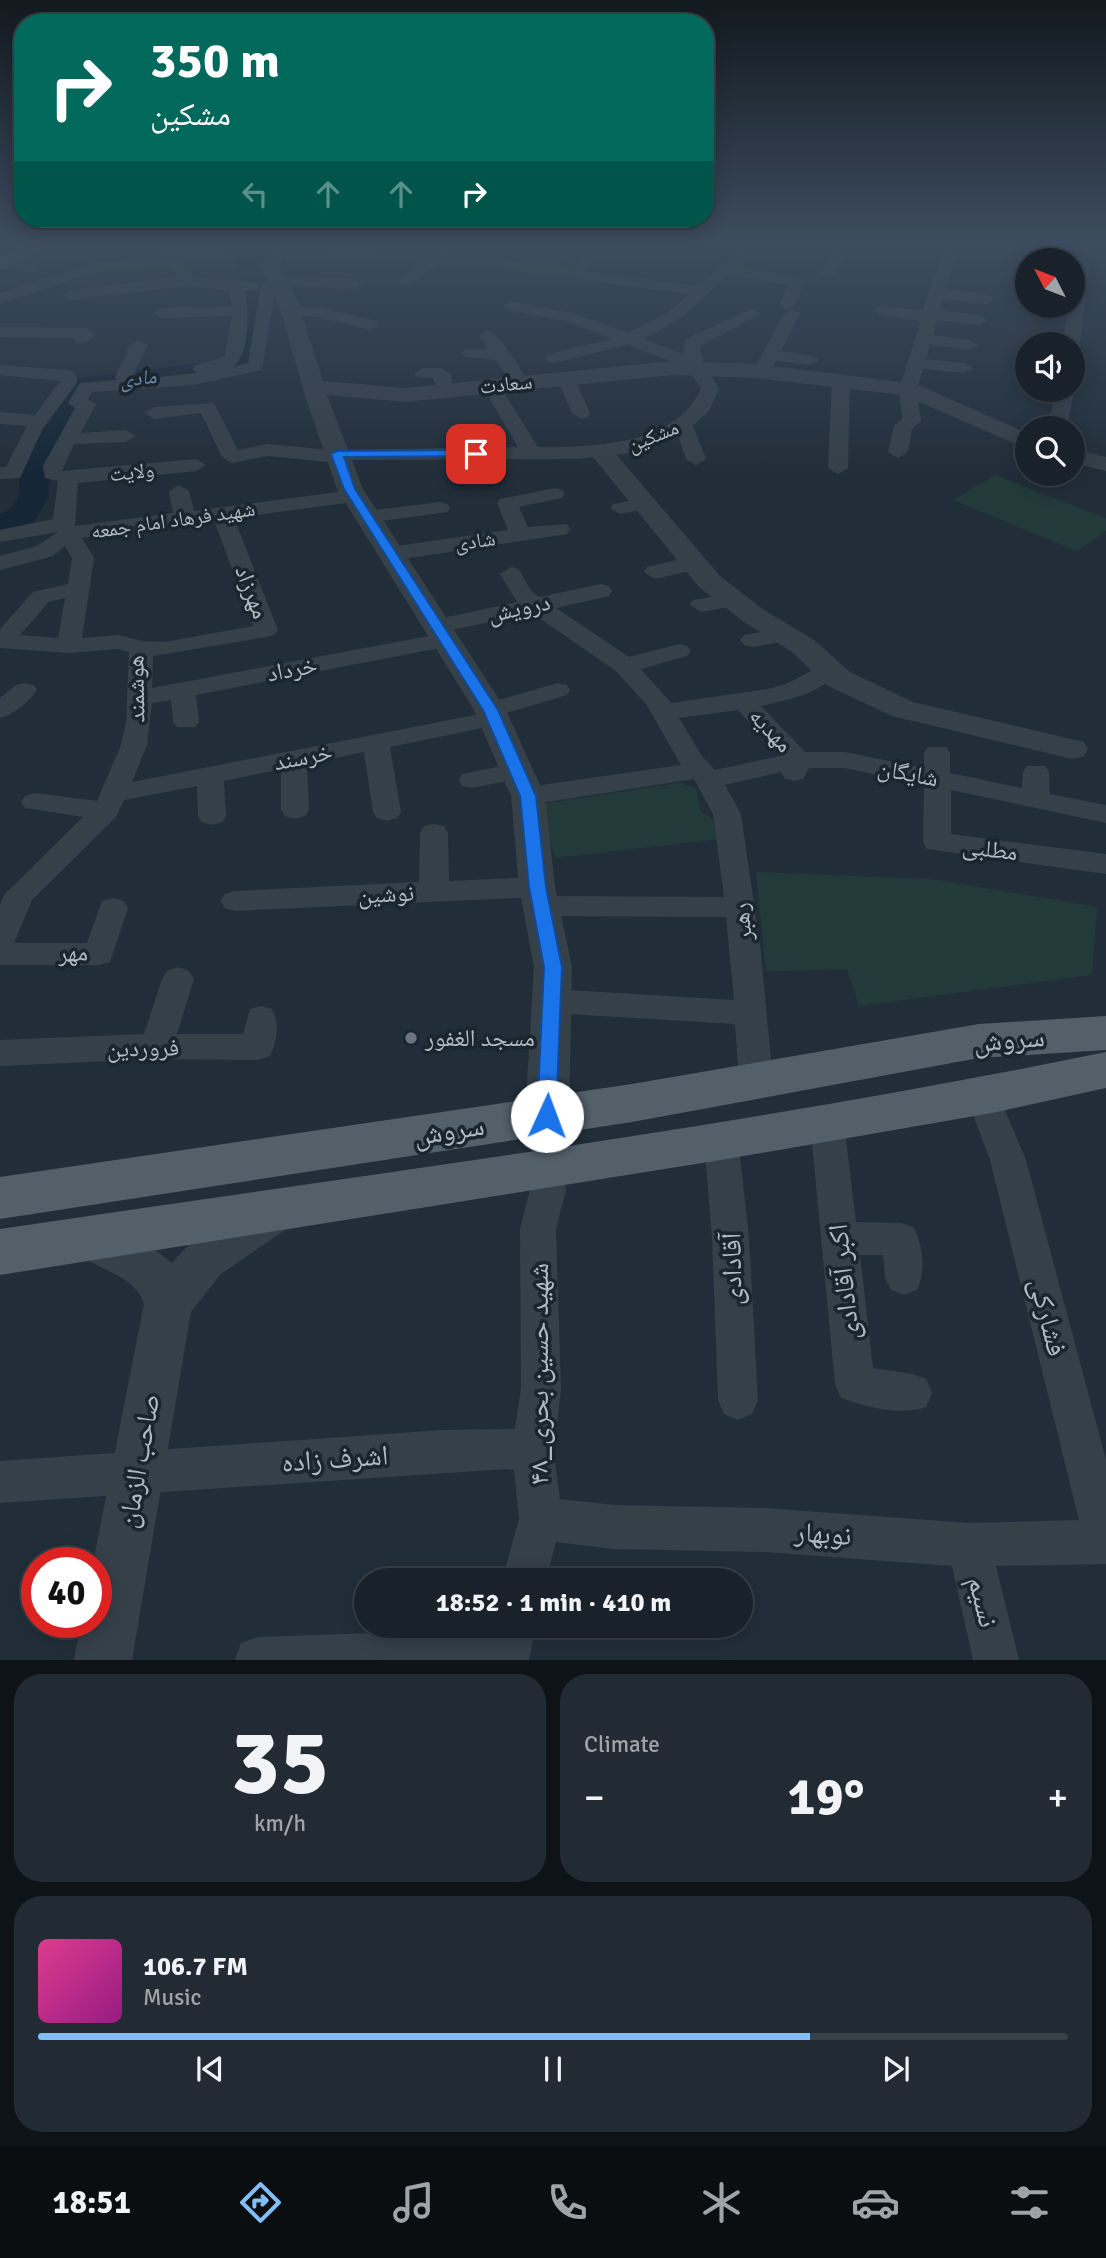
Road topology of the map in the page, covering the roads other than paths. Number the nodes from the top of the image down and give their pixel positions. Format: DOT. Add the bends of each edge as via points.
graph roads {
  1 [pos="239,321"];
  2 [pos="262,321"];
  3 [pos="295,321"];
  4 [pos="352,321"];
  5 [pos="562,321"];
  6 [pos="662,321"];
  7 [pos="737,321"];
  8 [pos="784,321"];
  9 [pos="927,321"];
  10 [pos="360,326"];
  11 [pos="0,332"];
  12 [pos="487,335"];
  13 [pos="919,337"];
  14 [pos="81,339"];
  15 [pos="627,340"];
  16 [pos="139,345"];
  17 [pos="969,345"];
  18 [pos="471,353"];
  19 [pos="559,359"];
  20 [pos="810,360"];
  21 [pos="766,363"];
  22 [pos="916,363"];
  23 [pos="697,367"];
  24 [pos="965,368"];
  25 [pos="0,370"];
  26 [pos="63,371"];
  27 [pos="503,372"];
  28 [pos="424,373"];
  29 [pos="124,376"];
  30 [pos="842,380"];
  31 [pos="314,387"];
  32 [pos="908,389"];
  33 [pos="445,390"];
  34 [pos="54,402"];
  35 [pos="88,403"];
  36 [pos="154,413"];
  37 [pos="581,413"];
  38 [pos="0,418"];
  39 [pos="40,421"];
  40 [pos="683,424"];
  41 [pos="127,436"];
  42 [pos="1015,437"];
  43 [pos="69,439"];
  44 [pos="600,451"];
  45 [pos="898,452"];
  46 [pos="531,454"];
  47 [pos="337,456"];
  48 [pos="695,458"];
  49 [pos="1085,459"];
  50 [pos="1106,464"];
  51 [pos="196,465"];
  52 [pos="838,468"];
  53 [pos="6,473"];
  54 [pos="68,478"];
  55 [pos="179,491"];
  56 [pos="555,495"];
  57 [pos="360,506"];
  58 [pos="440,508"];
  59 [pos="222,513"];
  60 [pos="185,518"];
  61 [pos="66,528"];
  62 [pos="559,529"];
  63 [pos="521,534"];
  64 [pos="0,536"];
  65 [pos="390,554"];
  66 [pos="0,563"];
  67 [pos="694,564"];
  68 [pos="655,572"];
  69 [pos="511,574"];
  70 [pos="80,588"];
  71 [pos="601,591"];
  72 [pos="733,600"];
  73 [pos="534,604"];
  74 [pos="701,605"];
  75 [pos="441,633"];
  76 [pos="785,635"];
  77 [pos="752,640"];
  78 [pos="69,646"];
  79 [pos="141,648"];
  80 [pos="679,651"];
  81 [pos="625,666"];
  82 [pos="828,669"];
  83 [pos="25,690"];
  84 [pos="183,690"];
  85 [pos="558,690"];
  86 [pos="140,698"];
  87 [pos="743,701"];
  88 [pos="0,710"];
  89 [pos="663,712"];
  90 [pos="492,714"];
  91 [pos="186,722"];
  92 [pos="376,742"];
  93 [pos="1072,749"];
  94 [pos="294,758"];
  95 [pos="937,766"];
  96 [pos="795,770"];
  97 [pos="210,775"];
  98 [pos="704,775"];
  99 [pos="472,780"];
  100 [pos="522,784"];
  101 [pos="35,802"];
  102 [pos="109,802"];
  103 [pos="295,810"];
  104 [pos="387,812"];
  105 [pos="1106,814"];
  106 [pos="212,816"];
  107 [pos="434,832"];
  108 [pos="1106,864"];
  109 [pos="434,892"];
  110 [pos="539,896"];
  111 [pos="235,901"];
  112 [pos="740,907"];
  113 [pos="113,908"];
  114 [pos="0,942"];
  115 [pos="0,954"];
  116 [pos="178,979"];
  117 [pos="551,1001"];
  118 [pos="751,1013"];
  119 [pos="261,1018"];
  120 [pos="1106,1022"];
  121 [pos="1106,1033"];
  122 [pos="979,1041"];
  123 [pos="157,1046"];
  124 [pos="0,1053"];
  125 [pos="1106,1070"];
  126 [pos="756,1082"];
  127 [pos="1106,1087"];
  128 [pos="988,1095"];
  129 [pos="547,1116"];
  130 [pos="827,1122"];
  131 [pos="721,1140"];
  132 [pos="544,1166"];
  133 [pos="0,1198"];
  134 [pos="280,1209"];
  135 [pos="94,1238"];
  136 [pos="840,1238"];
  137 [pos="0,1252"];
  138 [pos="904,1278"];
  139 [pos="168,1304"];
  140 [pos="912,1393"];
  141 [pos="738,1400"];
  142 [pos="533,1454"];
  143 [pos="136,1474"];
  144 [pos="0,1482"];
  145 [pos="541,1519"];
  146 [pos="1106,1542"];
  147 [pos="969,1545"];
  148 [pos="527,1568"];
  149 [pos="509,1646"];
  150 [pos="103,1660"];
  151 [pos="258,1660"];
  152 [pos="996,1660"];
  1 -- 29 [label="street" via="232,359 225,364"];
  2 -- 35 [label="street" via="256,366 198,377 86,387"];
  3 -- 31 [label="street"];
  4 -- 10 [label="street"];
  5 -- 15 [label="street"];
  6 -- 15 [label="street"];
  7 -- 23 [label="street" via="692,344"];
  8 -- 21 [label="street"];
  9 -- 13 [label="street"];
  11 -- 14 [label="street" via="87,333"];
  12 -- 27 [label="street"];
  13 -- 17 [label="street"];
  13 -- 22 [label="street"];
  15 -- 19 [label="street"];
  15 -- 23 [label="street"];
  16 -- 29 [label="street"];
  18 -- 27 [label="street"];
  19 -- 23 [label="street, سعادت"];
  19 -- 27 [label="street, سعادت"];
  19 -- 37 [label="street"];
  20 -- 21 [label="street"];
  21 -- 23 [label="street"];
  21 -- 30 [label="street"];
  22 -- 24 [label="street"];
  22 -- 32 [label="street"];
  23 -- 40 [label="street, مشکین" via="710,389 702,407"];
  25 -- 26 [label="street"];
  26 -- 29 [label="street"];
  26 -- 34 [label="street"];
  27 -- 33 [label="street, سعادت"];
  27 -- 46 [label="street" via="497,396"];
  28 -- 33 [label="street" via="441,373"];
  30 -- 32 [label="street"];
  30 -- 52 [label="street"];
  31 -- 33 [label="street, سعادت" via="387,395"];
  31 -- 47 [label="street"];
  32 -- 42 [label="street"];
  32 -- 45 [label="street" via="912,421 903,426"];
  34 -- 35 [label="street"];
  34 -- 39 [label="street"];
  35 -- 43 [label="street"];
  36 -- 47 [label="street, مشکین" via="207,407 232,457 268,450"];
  38 -- 39 [label="street"];
  39 -- 53 [label="street"];
  40 -- 44 [label="street, مشکین" via="625,449"];
  40 -- 48 [label="street"];
  41 -- 43 [label="street"];
  43 -- 54 [label="street" via="52,474"];
  44 -- 46 [label="street, مشکین"];
  44 -- 67 [label="street" via="632,506"];
  46 -- 47 [label="street, مشکین"];
  47 -- 57 [label="street"];
  49 -- 50 [label="street"];
  51 -- 54 [label="street, ولایت"];
  54 -- 61 [label="street"];
  55 -- 60 [label="street"];
  56 -- 63 [label="street" via="507,503"];
  57 -- 58 [label="street, شهید فرهاد امام جمعه"];
  57 -- 59 [label="street, شهید فرهاد امام جمعه"];
  57 -- 65 [label="street"];
  59 -- 60 [label="street, شهید فرهاد امام جمعه"];
  59 -- 79 [label="street, مهرزاد" via="266,630"];
  60 -- 61 [label="street, شهید فرهاد امام جمعه"];
  61 -- 64 [label="street"];
  61 -- 66 [label="street, شهید فرهاد امام جمعه" via="45,551"];
  61 -- 70 [label="street" via="83,558"];
  62 -- 63 [label="street, شادی"];
  63 -- 65 [label="street, شادی"];
  65 -- 75 [label="street"];
  67 -- 68 [label="street"];
  67 -- 72 [label="street"];
  69 -- 73 [label="street, رهبر" via="522,595"];
  70 -- 78 [label="street"];
  70 -- 78 [label="street, هوشمند" via="41,597 2,641"];
  71 -- 73 [label="street, درویش"];
  72 -- 74 [label="street"];
  72 -- 76 [label="street"];
  73 -- 75 [label="street, درویش"];
  73 -- 81 [label="street, رهبر"];
  75 -- 84 [label="street, خرداد" via="412,657"];
  75 -- 90 [label="street"];
  76 -- 77 [label="street"];
  76 -- 82 [label="street"];
  78 -- 79 [label="street, هوشمند" via="111,632"];
  79 -- 86 [label="street, هوشمند"];
  80 -- 81 [label="street"];
  81 -- 89 [label="street, رهبر"];
  82 -- 87 [label="street" via="816,681"];
  82 -- 93 [label="street" via="839,679 903,709"];
  83 -- 88 [label="street"];
  84 -- 86 [label="street, خرداد"];
  84 -- 91 [label="street"];
  85 -- 90 [label="street, خرسند"];
  86 -- 102 [label="street, هوشمند" via="134,745"];
  87 -- 89 [label="street"];
  87 -- 96 [label="street, مهدیه"];
  89 -- 98 [label="street, رهبر"];
  90 -- 92 [label="street, خرسند"];
  90 -- 100 [label="street"];
  92 -- 94 [label="street, خرسند"];
  92 -- 104 [label="street"];
  94 -- 97 [label="street, خرسند"];
  94 -- 103 [label="street"];
  95 -- 96 [label="street, شایگان" via="845,760"];
  95 -- 105 [label="street, شایگان" via="1036,785"];
  95 -- 108 [label="street, مطلبی" via="937,842"];
  96 -- 98 [label="street, شایگان"];
  97 -- 102 [label="street, خرسند"];
  97 -- 106 [label="street"];
  98 -- 100 [label="street"];
  98 -- 112 [label="street, رهبر" via="727,814"];
  99 -- 100 [label="street"];
  100 -- 110 [label="street"];
  101 -- 102 [label="street"];
  102 -- 114 [label="street, هوشمند" via="19,895"];
  107 -- 109 [label="street"];
  109 -- 110 [label="street, نوشین"];
  109 -- 111 [label="street, نوشین"];
  110 -- 112 [label="street, نوشین"];
  110 -- 117 [label="street" via="553,967"];
  112 -- 118 [label="street, رهبر"];
  113 -- 115 [label="street, مهر" via="99,954"];
  116 -- 123 [label="street"];
  117 -- 118 [label="street"];
  117 -- 129 [label="street"];
  118 -- 126 [label="street, رهبر"];
  119 -- 123 [label="street, فروردین" via="258,1047"];
  120 -- 122 [label="main road"];
  121 -- 122 [label="main road, سروش"];
  122 -- 126 [label="main road, سروش"];
  123 -- 124 [label="street, فروردین"];
  125 -- 128 [label="main road"];
  126 -- 129 [label="main road, سروش"];
  127 -- 128 [label="main road"];
  128 -- 130 [label="main road, سروش"];
  128 -- 146 [label="street, فشارکی"];
  129 -- 133 [label="main road, سروش"];
  130 -- 131 [label="main road, سروش"];
  130 -- 136 [label="street, اکبر آقادادی"];
  131 -- 132 [label="main road, سروش"];
  131 -- 141 [label="street, آقادادی" via="730,1203"];
  132 -- 134 [label="main road, سروش"];
  132 -- 142 [label="street, ۴۸_شهید حسین بحری" via="548,1190 538,1228 541,1388"];
  134 -- 135 [label="main road, سروش"];
  134 -- 139 [label="street, صاحب الزمان" via="204,1259"];
  135 -- 137 [label="main road, سروش"];
  135 -- 139 [label="street" via="156,1278 166,1290"];
  136 -- 138 [label="street" via="901,1239"];
  136 -- 140 [label="street, اکبر آقادادی" via="855,1384"];
  139 -- 143 [label="street, صاحب الزمان"];
  142 -- 143 [label="street, اشرف زاده" via="507,1448 442,1451"];
  142 -- 145 [label="street, ۴۸_شهید حسین بحری"];
  143 -- 144 [label="street, اشرف زاده"];
  143 -- 150 [label="street, صاحب الزمان"];
  145 -- 147 [label="street, نوبهار" via="614,1527 765,1530"];
  145 -- 148 [label="street, ۴۸_شهید حسین بحری"];
  146 -- 147 [label="street, نوبهار"];
  147 -- 152 [label="street, نسیم"];
  149 -- 151 [label="street"];
}
